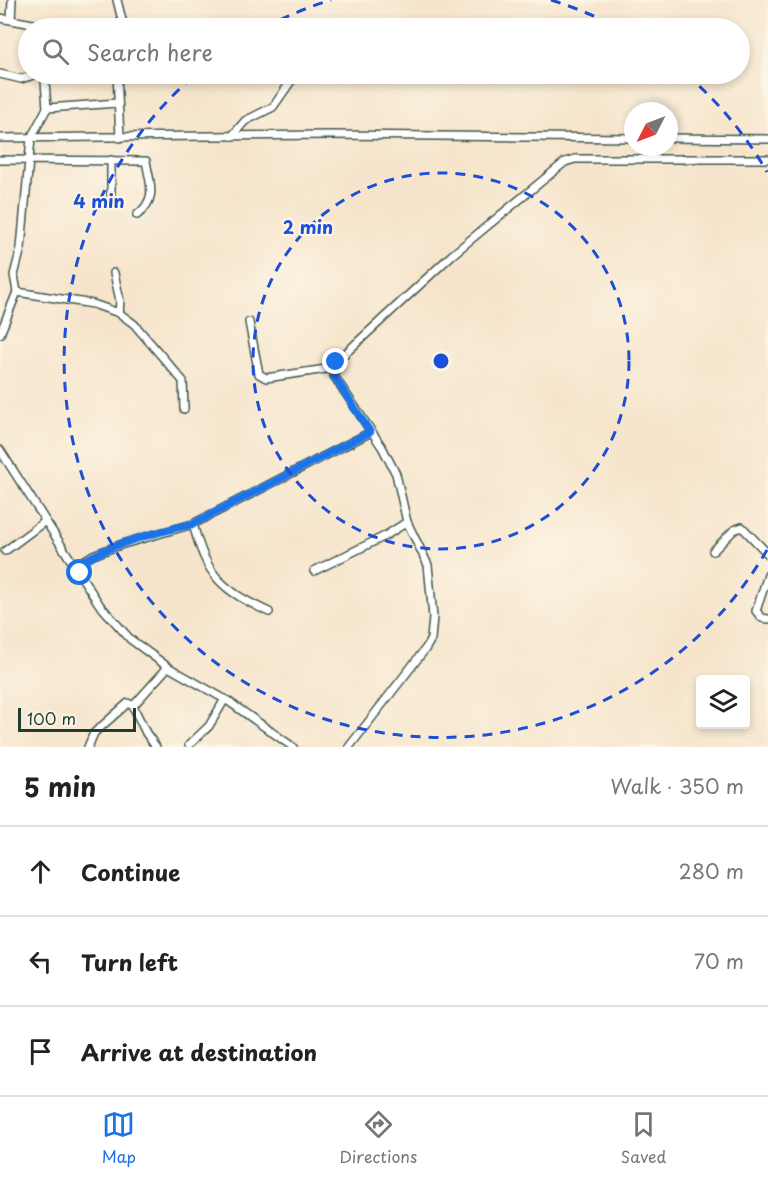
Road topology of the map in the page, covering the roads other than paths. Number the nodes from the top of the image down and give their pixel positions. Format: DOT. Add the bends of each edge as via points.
graph roads {
  1 [pos="12,0"];
  2 [pos="117,0"];
  3 [pos="0,18"];
  4 [pos="122,18"];
  5 [pos="11,20"];
  6 [pos="18,21"];
  7 [pos="0,74"];
  8 [pos="18,78"];
  9 [pos="45,84"];
  10 [pos="117,84"];
  11 [pos="289,84"];
  12 [pos="118,103"];
  13 [pos="47,108"];
  14 [pos="232,136"];
  15 [pos="0,138"];
  16 [pos="120,138"];
  17 [pos="624,138"];
  18 [pos="678,138"];
  19 [pos="768,139"];
  20 [pos="31,140"];
  21 [pos="768,159"];
  22 [pos="0,160"];
  23 [pos="111,160"];
  24 [pos="30,161"];
  25 [pos="111,204"];
  26 [pos="137,216"];
  27 [pos="114,273"];
  28 [pos="16,292"];
  29 [pos="119,313"];
  30 [pos="249,322"];
  31 [pos="0,334"];
  32 [pos="333,368"];
  33 [pos="184,409"];
  34 [pos="370,432"];
  35 [pos="0,450"];
  36 [pos="44,522"];
  37 [pos="407,522"];
  38 [pos="193,524"];
  39 [pos="5,551"];
  40 [pos="713,551"];
  41 [pos="768,554"];
  42 [pos="75,566"];
  43 [pos="314,571"];
  44 [pos="768,574"];
  45 [pos="269,612"];
  46 [pos="768,619"];
  47 [pos="168,667"];
  48 [pos="225,699"];
  49 [pos="133,706"];
  50 [pos="189,745"];
  51 [pos="88,747"];
  52 [pos="156,747"];
  53 [pos="293,747"];
  54 [pos="349,747"];
  1 -- 5 [label="street"];
  2 -- 4 [label="street"];
  3 -- 5 [label="street"];
  5 -- 6 [label="street"];
  7 -- 8 [label="street"];
  9 -- 13 [label="street"];
  10 -- 12 [label="street"];
  11 -- 14 [label="street" via="273,106 245,121"];
  12 -- 13 [label="street"];
  12 -- 16 [label="street"];
  13 -- 20 [label="street"];
  14 -- 16 [label="street"];
  14 -- 17 [label="street"];
  15 -- 20 [label="street"];
  16 -- 20 [label="street"];
  18 -- 19 [label="street"];
  20 -- 24 [label="street"];
  21 -- 32 [label="street" via="674,157 565,162 452,255"];
  22 -- 24 [label="street"];
  23 -- 24 [label="street"];
  23 -- 25 [label="street"];
  23 -- 26 [label="street" via="146,161 151,198 148,207"];
  24 -- 28 [label="street" via="21,248 14,275"];
  27 -- 29 [label="street"];
  28 -- 29 [label="street" via="93,304"];
  28 -- 31 [label="street"];
  29 -- 33 [label="street" via="134,324 183,381"];
  30 -- 32 [label="street" via="262,376"];
  32 -- 34 [label="street" via="340,388"];
  34 -- 37 [label="street" via="396,474"];
  34 -- 38 [label="street"];
  35 -- 36 [label="street"];
  36 -- 39 [label="street"];
  36 -- 42 [label="street"];
  37 -- 43 [label="street"];
  37 -- 54 [label="street" via="428,565 431,639"];
  38 -- 42 [label="street" via="120,545"];
  38 -- 45 [label="street" via="217,581 242,600"];
  40 -- 41 [label="street" via="742,527"];
  42 -- 47 [label="street" via="99,604 130,639"];
  44 -- 46 [label="street" via="756,611"];
  47 -- 48 [label="street"];
  47 -- 49 [label="street"];
  48 -- 50 [label="street" via="209,726"];
  48 -- 53 [label="street"];
  49 -- 51 [label="street" via="128,704 94,733"];
  49 -- 52 [label="street"];
}
